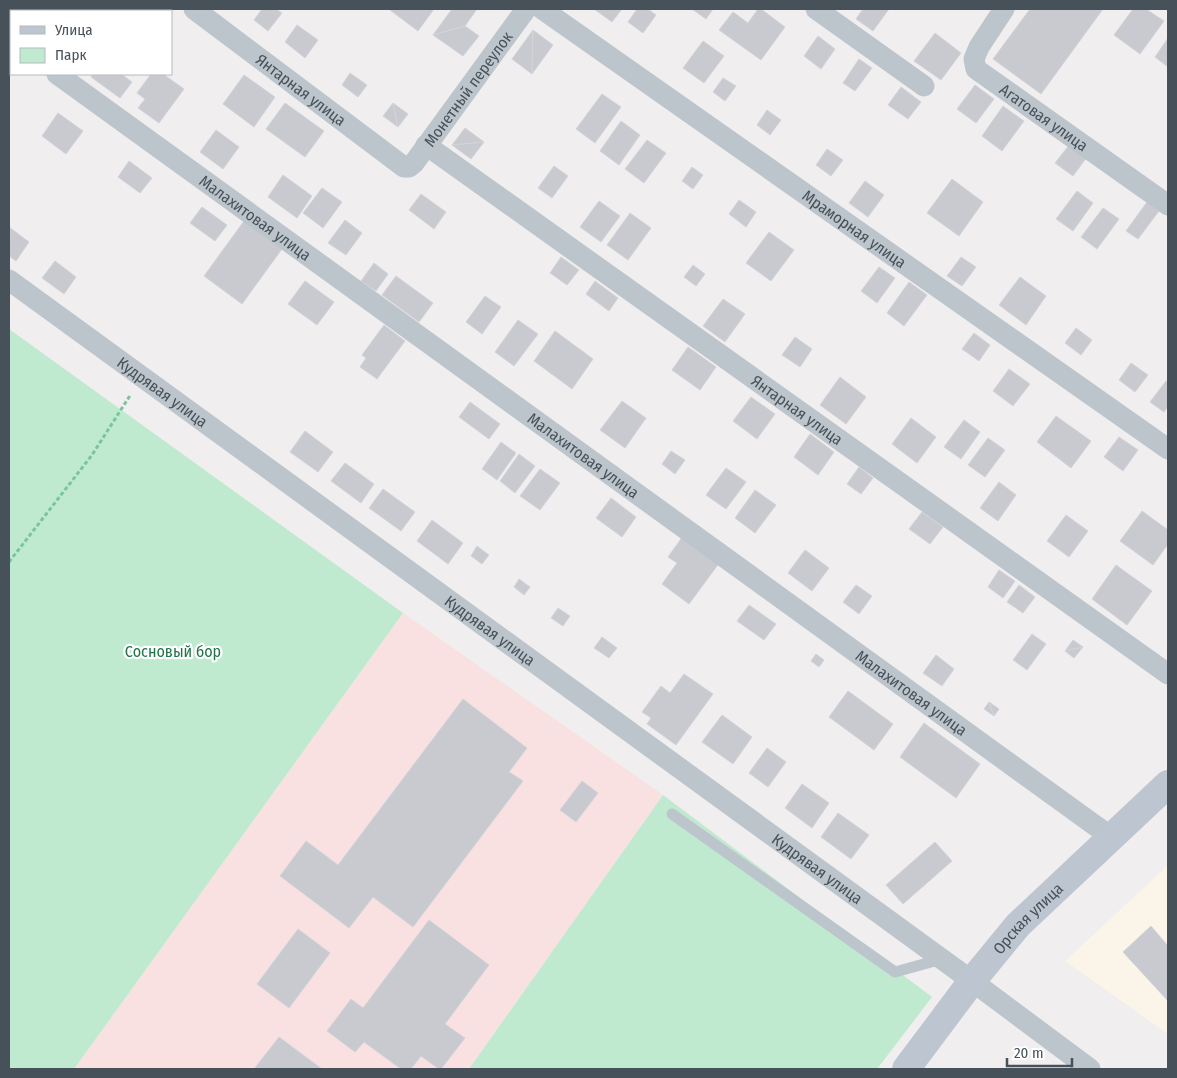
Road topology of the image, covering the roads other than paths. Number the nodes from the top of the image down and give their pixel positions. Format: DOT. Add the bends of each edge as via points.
graph roads {
  1 [pos="194,9"];
  2 [pos="526,9"];
  3 [pos="542,9"];
  4 [pos="816,9"];
  5 [pos="1004,9"];
  6 [pos="58,75"];
  7 [pos="924,86"];
  8 [pos="426,145"];
  9 [pos="410,167"];
  10 [pos="1168,205"];
  11 [pos="9,280"];
  12 [pos="1168,448"];
  13 [pos="1168,674"];
  14 [pos="1168,784"];
  15 [pos="672,814"];
  16 [pos="1111,837"];
  17 [pos="942,959"];
  18 [pos="972,981"];
  19 [pos="906,1069"];
  20 [pos="1090,1069"];
  1 -- 9 [label="street, Янтарная улица" via="404,167"];
  2 -- 8 [label="street, Монетный переулок"];
  3 -- 12 [label="street, Мраморная улица"];
  4 -- 7 [label="street"];
  5 -- 10 [label="street, Агатовая улица" via="979,47 974,58 976,69"];
  6 -- 16 [label="street, Малахитовая улица"];
  8 -- 9 [label="street, Монетный переулок"];
  8 -- 13 [label="street, Янтарная улица"];
  11 -- 17 [label="street, Кудрявая улица"];
  14 -- 16 [label="main road, Орская улица"];
  15 -- 17 [label="lane" via="895,972"];
  16 -- 18 [label="main road, Орская улица" via="1018,925"];
  17 -- 18 [label="street, Кудрявая улица"];
  18 -- 19 [label="main road, Орская улица"];
  18 -- 20 [label="street, Кудрявая улица"];
}
